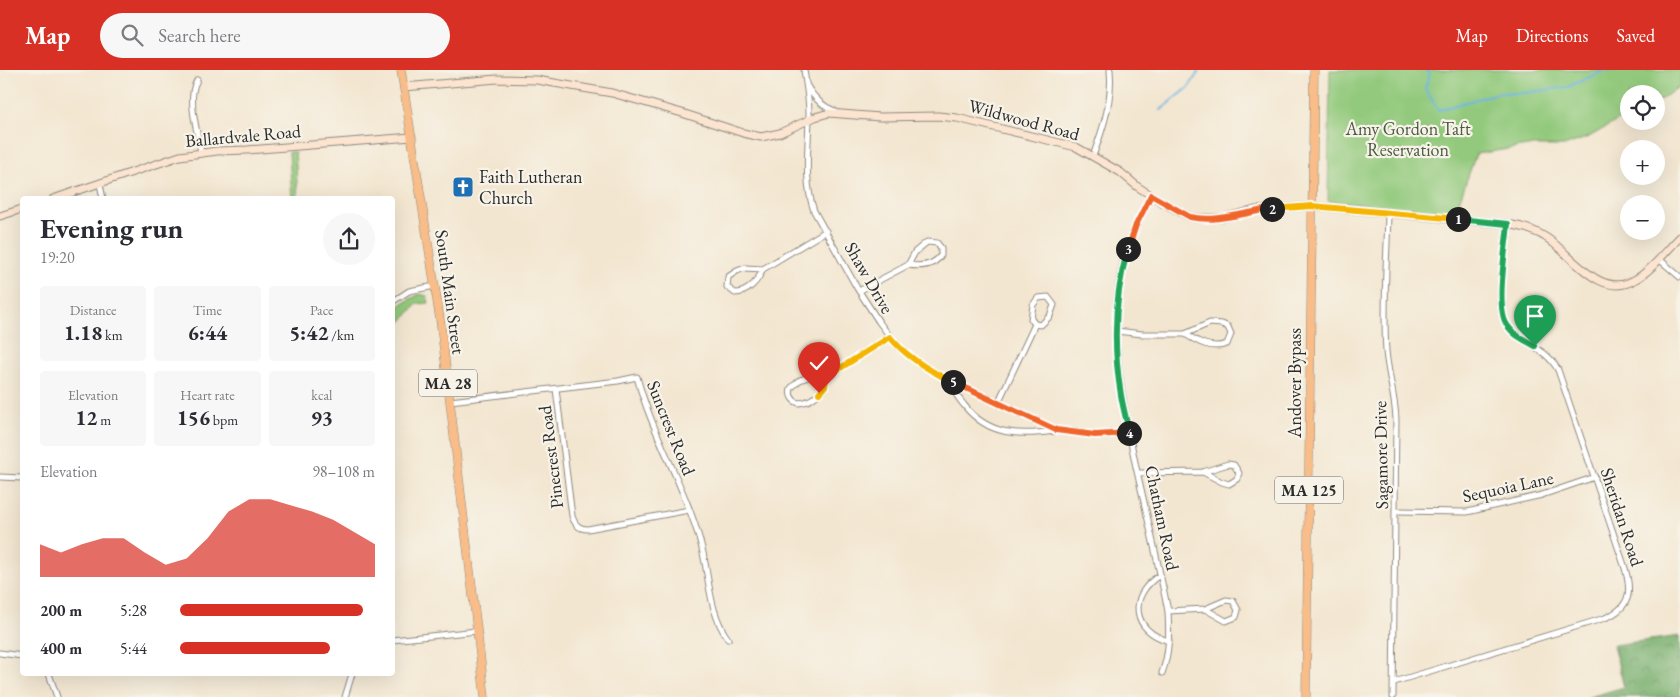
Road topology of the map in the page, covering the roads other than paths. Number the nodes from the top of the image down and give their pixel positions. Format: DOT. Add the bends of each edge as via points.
graph roads {
  1 [pos="401,70"];
  2 [pos="804,70"];
  3 [pos="1110,70"];
  4 [pos="1314,70"];
  5 [pos="197,80"];
  6 [pos="806,83"];
  7 [pos="404,87"];
  8 [pos="838,112"];
  9 [pos="808,120"];
  10 [pos="412,137"];
  11 [pos="201,153"];
  12 [pos="1093,156"];
  13 [pos="100,184"];
  14 [pos="1151,195"];
  15 [pos="62,196"];
  16 [pos="102,196"];
  17 [pos="1312,206"];
  18 [pos="20,209"];
  19 [pos="1388,213"];
  20 [pos="0,216"];
  21 [pos="1508,224"];
  22 [pos="826,231"];
  23 [pos="1680,237"];
  24 [pos="1659,259"];
  25 [pos="908,265"];
  26 [pos="763,269"];
  27 [pos="1680,277"];
  28 [pos="435,286"];
  29 [pos="859,291"];
  30 [pos="395,300"];
  31 [pos="1035,324"];
  32 [pos="1117,331"];
  33 [pos="1185,334"];
  34 [pos="890,337"];
  35 [pos="826,377"];
  36 [pos="947,379"];
  37 [pos="556,389"];
  38 [pos="450,401"];
  39 [pos="998,403"];
  40 [pos="1056,430"];
  41 [pos="1129,433"];
  42 [pos="1203,472"];
  43 [pos="1138,473"];
  44 [pos="0,478"];
  45 [pos="20,478"];
  46 [pos="1595,478"];
  47 [pos="689,510"];
  48 [pos="1396,511"];
  49 [pos="1160,575"];
  50 [pos="1205,609"];
  51 [pos="1168,611"];
  52 [pos="477,631"];
  53 [pos="728,639"];
  54 [pos="395,640"];
  55 [pos="1169,641"];
  56 [pos="0,653"];
  57 [pos="20,656"];
  58 [pos="1162,673"];
  59 [pos="51,676"];
  60 [pos="351,676"];
  61 [pos="1394,682"];
  62 [pos="57,697"];
  63 [pos="345,697"];
  64 [pos="485,697"];
  65 [pos="1306,697"];
  66 [pos="1393,697"];
  1 -- 7 [label="main road, South Main Street / MA 28"];
  2 -- 6 [label="street, Shaw Drive"];
  3 -- 12 [label="street" via="1108,105"];
  4 -- 17 [label="main road, Andover Bypass / MA 125"];
  5 -- 11 [label="street" via="192,98"];
  6 -- 8 [label="street" via="818,101"];
  6 -- 9 [label="street, Shaw Drive"];
  7 -- 9 [label="street, Wildwood Road" via="497,79 537,80 612,93 761,137 780,133"];
  7 -- 10 [label="main road, South Main Street / MA 28"];
  8 -- 9 [label="street, Wildwood Road"];
  8 -- 12 [label="street, Wildwood Road" via="957,118 1076,147"];
  9 -- 22 [label="street, Shaw Drive" via="808,186 814,211"];
  10 -- 11 [label="street, Ballardvale Road"];
  10 -- 28 [label="main road, South Main Street / MA 28"];
  11 -- 13 [label="street, Ballardvale Road" via="173,158"];
  12 -- 14 [label="street, Wildwood Road"];
  13 -- 15 [label="street, Ballardvale Road"];
  13 -- 16 [label="street"];
  14 -- 17 [label="street, Wildwood Road" via="1190,217 1206,219 1256,210"];
  14 -- 32 [label="street, Chatham Road" via="1131,238 1121,272"];
  17 -- 19 [label="street, Wildwood Road"];
  17 -- 65 [label="main road, Andover Bypass / MA 125"];
  18 -- 20 [label="street"];
  19 -- 21 [label="street, Wildwood Road"];
  19 -- 48 [label="street, Sagamore Drive" via="1385,331 1395,403"];
  21 -- 24 [label="street, Wildwood Road" via="1542,235 1605,284 1619,286 1630,282"];
  21 -- 46 [label="street, Sheridan Road" via="1501,295 1504,319 1514,333 1540,350 1555,365"];
  22 -- 26 [label="street"];
  22 -- 29 [label="street, Shaw Drive"];
  23 -- 24 [label="street, Wildwood Road"];
  24 -- 27 [label="street"];
  25 -- 25 [label="street" via="924,244 930,241 940,245 941,255 937,260 922,266"];
  25 -- 29 [label="street"];
  26 -- 26 [label="street" via="754,284 742,292 735,293 727,287 728,277 737,271"];
  28 -- 30 [label="street" via="409,291"];
  28 -- 38 [label="main road, South Main Street / MA 28"];
  29 -- 34 [label="street, Shaw Drive"];
  31 -- 31 [label="street" via="1041,325 1050,316 1054,305 1048,298 1038,298 1033,305 1031,319"];
  31 -- 39 [label="street"];
  32 -- 33 [label="street"];
  32 -- 41 [label="street, Chatham Road" via="1119,381"];
  33 -- 33 [label="street" via="1214,323 1226,325 1231,338 1220,346 1205,345"];
  34 -- 35 [label="street"];
  34 -- 36 [label="street, Shaw Drive" via="918,362"];
  35 -- 35 [label="street" via="816,374 800,380 791,388 792,398 799,403 810,399 824,388"];
  36 -- 39 [label="street, Shaw Drive"];
  36 -- 40 [label="street" via="963,405 993,427 1019,434"];
  37 -- 38 [label="street, Suncrest Road"];
  37 -- 47 [label="street, Suncrest Road" via="636,377"];
  37 -- 47 [label="street, Pinecrest Road" via="572,516 578,526 588,529"];
  38 -- 52 [label="main road, South Main Street / MA 28"];
  39 -- 40 [label="street, Shaw Drive"];
  40 -- 41 [label="street, Shaw Drive" via="1095,435"];
  41 -- 43 [label="street, Chatham Road"];
  42 -- 42 [label="street" via="1231,464 1238,470 1238,476 1232,483 1226,483"];
  42 -- 43 [label="street"];
  43 -- 49 [label="street, Chatham Road"];
  44 -- 45 [label="street"];
  46 -- 48 [label="street, Sequoia Lane" via="1542,495 1468,512"];
  46 -- 61 [label="street, Sheridan Road" via="1630,584 1627,599 1618,610 1596,621"];
  47 -- 53 [label="street, Suncrest Road" via="700,541 711,603"];
  48 -- 61 [label="street, Sagamore Drive"];
  49 -- 51 [label="street, Chatham Road"];
  49 -- 55 [label="street" via="1151,580 1141,594 1140,616 1144,627 1153,635"];
  50 -- 50 [label="street" via="1226,600 1233,601 1238,610 1233,619 1226,621"];
  50 -- 51 [label="street"];
  51 -- 55 [label="street, Chatham Road"];
  52 -- 54 [label="street"];
  52 -- 64 [label="main road, South Main Street / MA 28"];
  55 -- 58 [label="street, Chatham Road"];
  56 -- 57 [label="street"];
  59 -- 62 [label="street"];
  60 -- 63 [label="street"];
  61 -- 66 [label="street, Sagamore Drive"];
}
